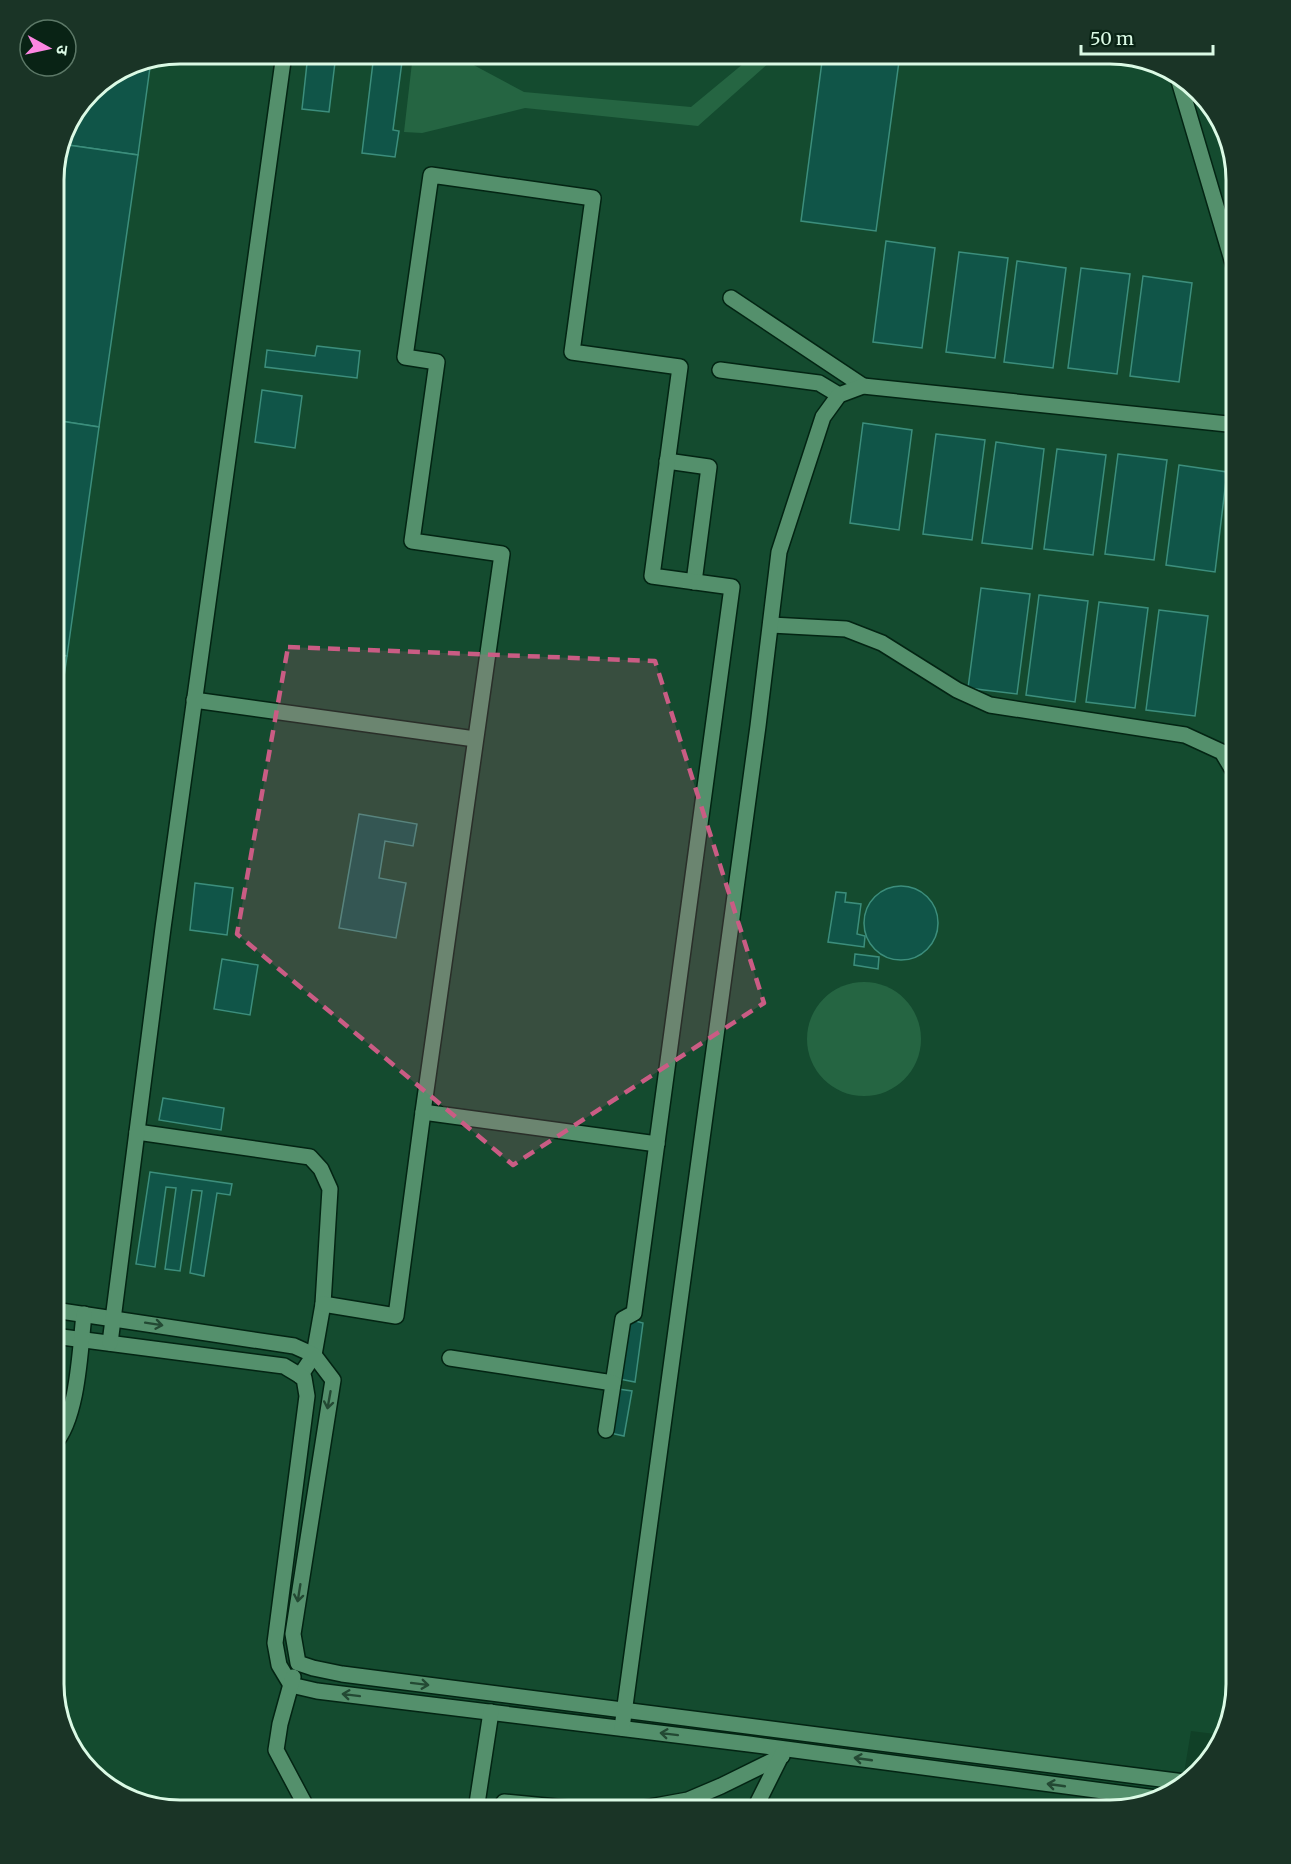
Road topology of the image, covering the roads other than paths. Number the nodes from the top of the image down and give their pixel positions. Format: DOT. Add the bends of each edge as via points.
graph roads {
  1 [pos="283,64"];
  2 [pos="1182,90"];
  3 [pos="1226,228"];
  4 [pos="730,298"];
  5 [pos="720,370"];
  6 [pos="863,386"];
  7 [pos="839,395"];
  8 [pos="1226,424"];
  9 [pos="667,461"];
  10 [pos="694,582"];
  11 [pos="771,625"];
  12 [pos="194,700"];
  13 [pos="475,739"];
  14 [pos="1226,759"];
  15 [pos="423,1112"];
  16 [pos="137,1132"];
  17 [pos="657,1144"];
  18 [pos="323,1304"];
  19 [pos="64,1311"];
  20 [pos="84,1314"];
  21 [pos="114,1318"];
  22 [pos="64,1338"];
  23 [pos="81,1340"];
  24 [pos="110,1344"];
  25 [pos="314,1354"];
  26 [pos="450,1358"];
  27 [pos="300,1376"];
  28 [pos="613,1383"];
  29 [pos="606,1430"];
  30 [pos="64,1431"];
  31 [pos="298,1663"];
  32 [pos="291,1685"];
  33 [pos="625,1710"];
  34 [pos="491,1712"];
  35 [pos="622,1728"];
  36 [pos="783,1752"];
  37 [pos="1168,1784"];
  38 [pos="1140,1796"];
  39 [pos="302,1799"];
  40 [pos="478,1799"];
  41 [pos="689,1800"];
  42 [pos="759,1800"];
  1 -- 12 [label="lane"];
  2 -- 3 [label="lane"];
  4 -- 6 [label="lane"];
  5 -- 7 [label="lane" via="819,382"];
  6 -- 7 [label="lane"];
  6 -- 8 [label="lane"];
  7 -- 11 [label="lane" via="823,417 779,552"];
  9 -- 10 [label="lane" via="652,576"];
  9 -- 10 [label="lane" via="709,467"];
  9 -- 13 [label="lane" via="680,367 572,352 593,198 430,175 405,357 437,362 412,541 502,554"];
  10 -- 17 [label="lane" via="732,587"];
  11 -- 14 [label="lane" via="846,630 882,644 957,690 990,705 1185,735 1222,752"];
  11 -- 33 [label="lane"];
  12 -- 13 [label="lane"];
  12 -- 16 [label="lane"];
  13 -- 15 [label="lane"];
  15 -- 17 [label="lane"];
  15 -- 18 [label="lane" via="396,1316"];
  16 -- 18 [label="lane" via="310,1157 330,1189"];
  16 -- 21 [label="lane"];
  17 -- 28 [label="lane" via="634,1313 623,1319"];
  18 -- 25 [label="lane"];
  19 -- 20 [label="lane"];
  20 -- 21 [label="lane"];
  20 -- 23 [label="lane"];
  21 -- 24 [label="lane"];
  21 -- 25 [label="lane, one-way" via="294,1346"];
  22 -- 23 [label="lane"];
  23 -- 24 [label="lane"];
  23 -- 30 [label="lane"];
  24 -- 27 [label="lane" via="284,1366"];
  25 -- 27 [label="lane"];
  25 -- 31 [label="lane, one-way" via="333,1380 292,1634"];
  26 -- 28 [label="lane"];
  27 -- 32 [label="lane" via="304,1378 307,1396 275,1643 279,1665"];
  28 -- 29 [label="lane"];
  31 -- 32 [label="lane"];
  31 -- 33 [label="lane, one-way" via="342,1674"];
  34 -- 32 [label="lane, one-way"];
  32 -- 39 [label="lane" via="276,1750"];
  33 -- 35 [label="lane"];
  33 -- 37 [label="lane"];
  34 -- 35 [label="lane"];
  34 -- 40 [label="lane"];
  36 -- 35 [label="lane, one-way"];
  38 -- 36 [label="lane, one-way"];
  36 -- 41 [label="lane"];
  36 -- 42 [label="lane"];
}
